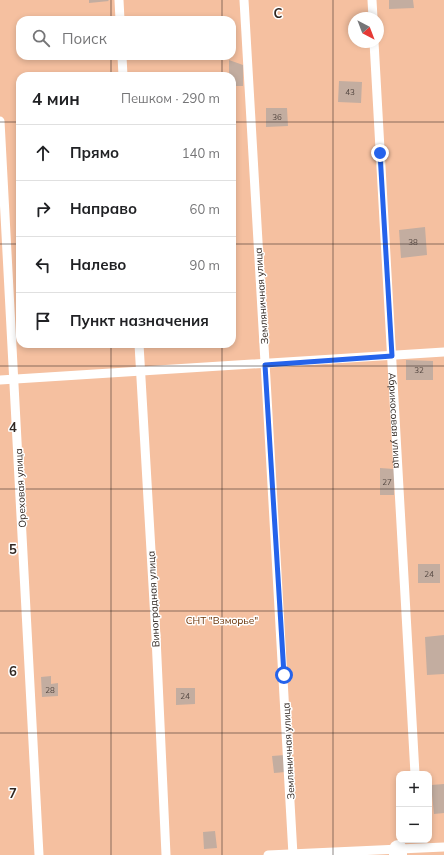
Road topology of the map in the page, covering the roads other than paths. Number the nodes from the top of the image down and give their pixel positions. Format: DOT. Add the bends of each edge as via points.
graph roads {
  1 [pos="119,0"];
  2 [pos="244,0"];
  3 [pos="372,0"];
  4 [pos="373,12"];
  5 [pos="120,16"];
  6 [pos="374,48"];
  7 [pos="122,60"];
  8 [pos="123,72"];
  9 [pos="0,121"];
  10 [pos="139,348"];
  11 [pos="444,352"];
  12 [pos="392,356"];
  13 [pos="265,365"];
  14 [pos="140,371"];
  15 [pos="0,380"];
  16 [pos="14,380"];
  17 [pos="415,771"];
  18 [pos="419,844"];
  19 [pos="444,847"];
  20 [pos="398,852"];
  21 [pos="293,854"];
  22 [pos="39,855"];
  23 [pos="166,855"];
  24 [pos="268,855"];
  1 -- 5 [label="lane"];
  2 -- 13 [label="lane, Земляничная улица"];
  3 -- 4 [label="lane"];
  6 -- 12 [label="lane, Абрикосовая улица"];
  7 -- 8 [label="lane"];
  9 -- 16 [label="lane, Ореховая улица"];
  10 -- 14 [label="lane, Виноградная улица"];
  11 -- 12 [label="lane"];
  12 -- 13 [label="lane"];
  12 -- 17 [label="lane, Абрикосовая улица"];
  13 -- 14 [label="lane"];
  13 -- 21 [label="lane, Земляничная улица"];
  14 -- 16 [label="lane"];
  14 -- 23 [label="lane, Виноградная улица"];
  15 -- 16 [label="lane"];
  16 -- 22 [label="lane, Ореховая улица"];
  18 -- 19 [label="lane"];
  18 -- 20 [label="lane"];
  20 -- 21 [label="lane"];
  21 -- 24 [label="lane"];
}
